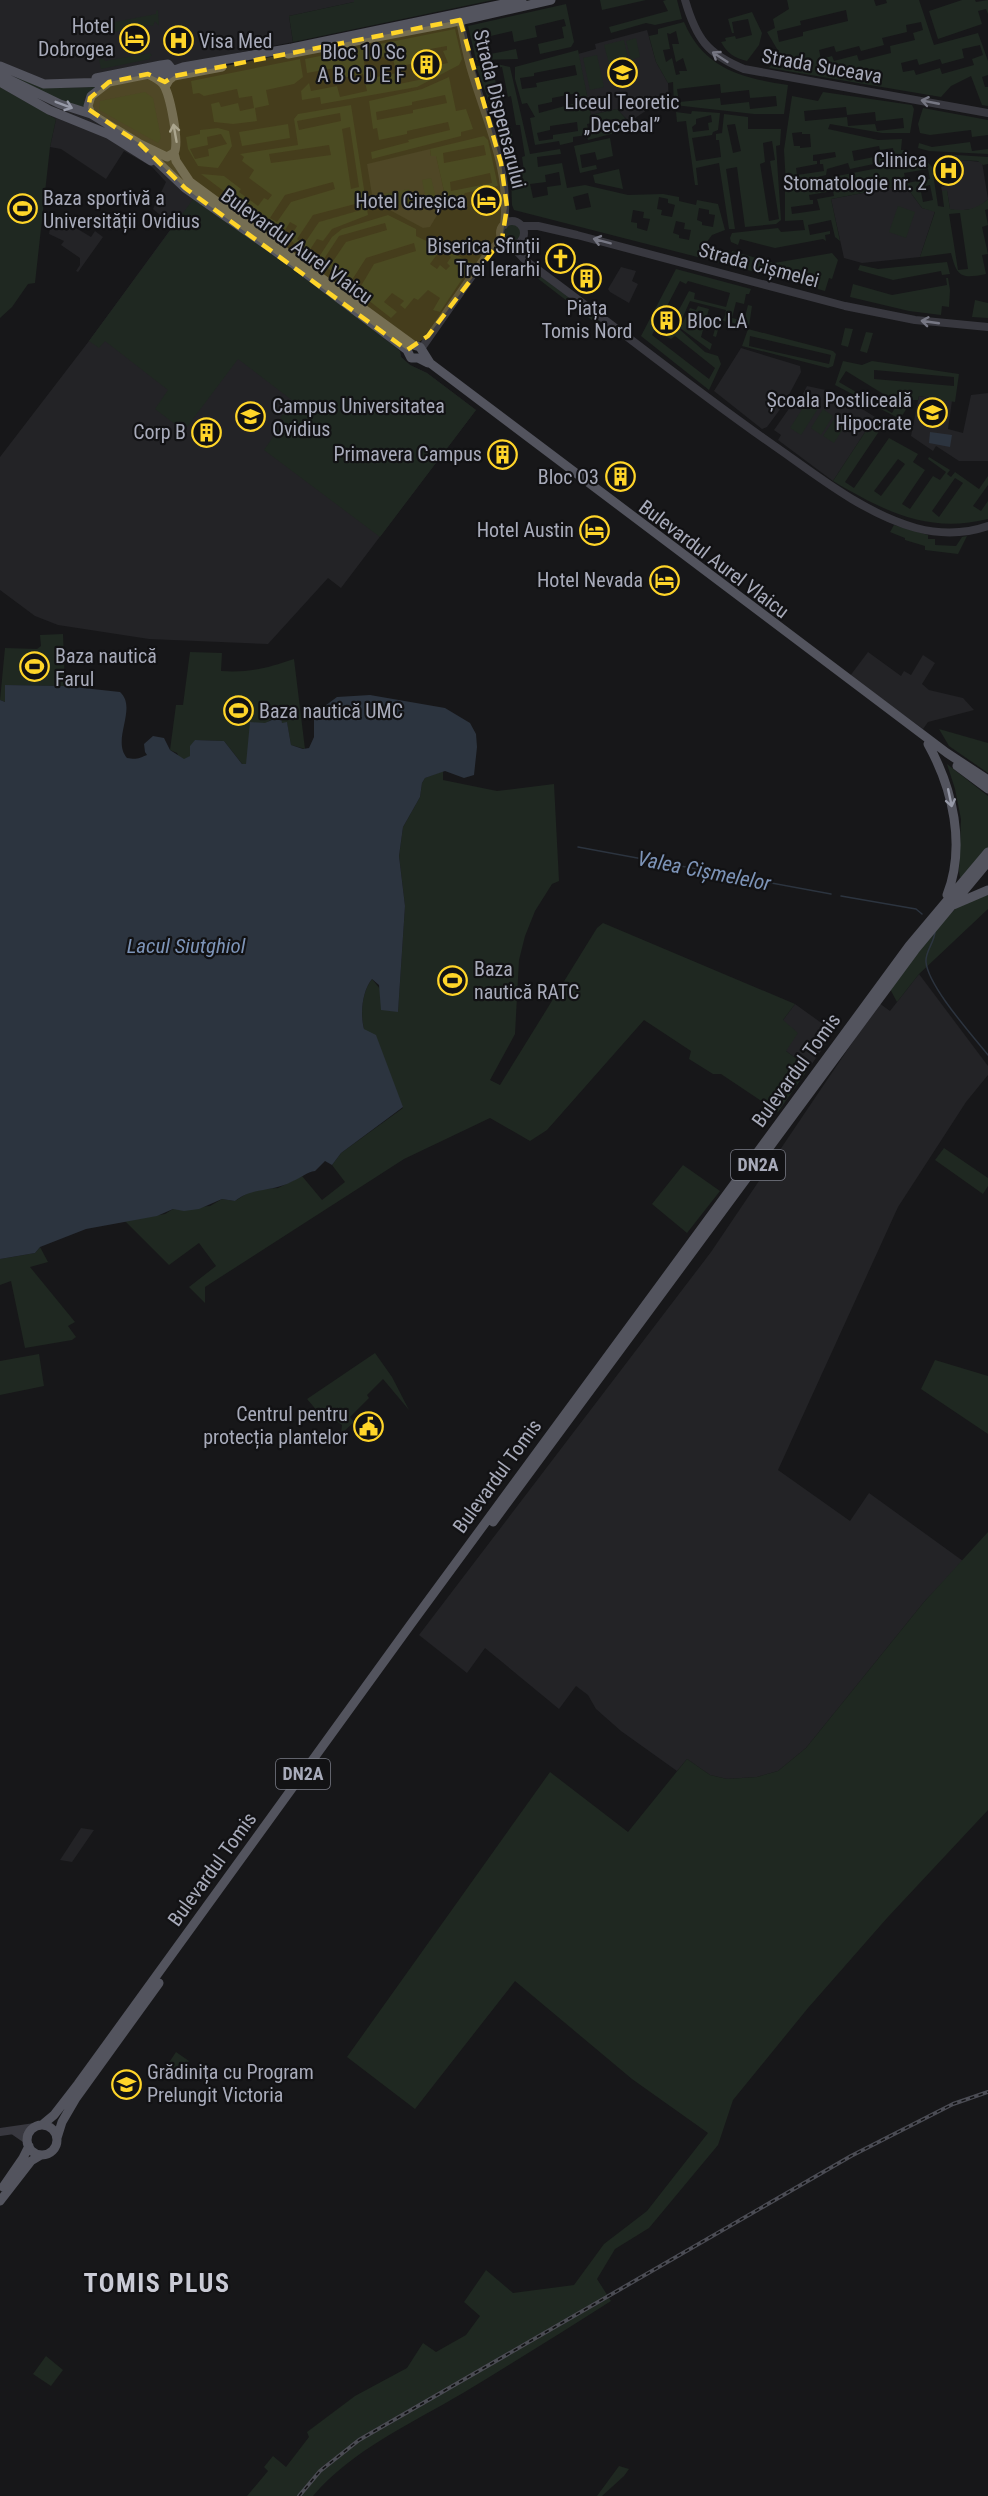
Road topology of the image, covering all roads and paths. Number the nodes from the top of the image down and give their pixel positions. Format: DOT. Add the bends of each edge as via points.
graph roads {
  1 [pos="522,0"];
  2 [pos="551,0"];
  3 [pos="685,0"];
  4 [pos="460,20"];
  5 [pos="0,66"];
  6 [pos="172,69"];
  7 [pos="148,74"];
  8 [pos="0,75"];
  9 [pos="0,82"];
  10 [pos="109,82"];
  11 [pos="77,84"];
  12 [pos="165,87"];
  13 [pos="988,113"];
  14 [pos="91,114"];
  15 [pos="140,144"];
  16 [pos="174,153"];
  17 [pos="172,177"];
  18 [pos="507,207"];
  19 [pos="520,223"];
  20 [pos="504,225"];
  21 [pos="502,239"];
  22 [pos="520,240"];
  23 [pos="512,246"];
  24 [pos="524,259"];
  25 [pos="988,327"];
  26 [pos="416,350"];
  27 [pos="988,526"];
  28 [pos="928,744"];
  29 [pos="988,780"];
  30 [pos="988,789"];
  31 [pos="988,852"];
  32 [pos="988,862"];
  33 [pos="988,890"];
  34 [pos="945,905"];
  35 [pos="531,1466"];
  36 [pos="39,2126"];
  37 [pos="14,2131"];
  38 [pos="0,2132"];
  39 [pos="57,2138"];
  40 [pos="28,2143"];
  41 [pos="41,2155"];
  42 [pos="0,2191"];
  43 [pos="0,2201"];
  1 -- 6 [label="main road"];
  2 -- 4 [label="main road"];
  13 -- 3 [label="street, Strada Suceava, one-way" via="744,69 710,50 699,36"];
  4 -- 12 [label="main road" via="174,76"];
  4 -- 18 [label="street, Strada Dispensarului" via="470,66 501,163"];
  5 -- 11 [label="main road" via="44,84"];
  6 -- 7 [label="main road" via="164,74"];
  6 -- 11 [label="main road" via="168,64 161,65"];
  7 -- 10 [label="main road"];
  7 -- 12 [label="main road"];
  8 -- 14 [label="main road, one-way" via="60,104"];
  9 -- 17 [label="main road" via="49,110 108,134"];
  10 -- 11 [label="main road"];
  10 -- 14 [label="main road" via="90,98"];
  16 -- 12 [label="main road, one-way" via="177,145"];
  14 -- 15 [label="main road"];
  15 -- 16 [label="main road" via="163,156"];
  15 -- 17 [label="main road, Bulevardul Aurel Vlaicu"];
  16 -- 26 [label="main road, Bulevardul Aurel Vlaicu" via="190,182"];
  17 -- 26 [label="main road, Bulevardul Aurel Vlaicu"];
  18 -- 19 [label="street, Strada Dispensarului"];
  18 -- 20 [label="street, Strada Dispensarului"];
  19 -- 20 [label="street" via="509,221"];
  19 -- 22 [label="street"];
  25 -- 19 [label="street, Strada Cișmelei, one-way" via="915,320 854,308 577,234"];
  20 -- 21 [label="street, Strada Dispensarului"];
  21 -- 23 [label="street"];
  21 -- 26 [label="street"];
  22 -- 23 [label="street"];
  22 -- 24 [label="street"];
  23 -- 24 [label="street"];
  24 -- 27 [label="street" via="758,435 864,504 915,527 941,533"];
  26 -- 28 [label="main road, Bulevardul Aurel Vlaicu"];
  26 -- 29 [label="main road, Bulevardul Aurel Vlaicu" via="947,753"];
  28 -- 30 [label="main road, Bulevardul Aurel Vlaicu"];
  28 -- 34 [label="main road, one-way" via="945,777 954,817 952,879"];
  31 -- 34 [label="main road, Bulevardul Tomis / DN2A"];
  32 -- 34 [label="main road, Bulevardul Tomis / DN2A"];
  33 -- 34 [label="main road"];
  34 -- 35 [label="main road, Bulevardul Tomis / DN2A" via="909,946"];
  35 -- 36 [label="main road, Bulevardul Tomis / DN2A" via="78,2084 54,2115"];
  35 -- 39 [label="main road, Bulevardul Tomis / DN2A" via="76,2098"];
  36 -- 37 [label="street"];
  36 -- 39 [label="main road" via="52,2128"];
  36 -- 40 [label="main road, DN2A" via="28,2134"];
  37 -- 38 [label="street"];
  37 -- 40 [label="street"];
  39 -- 41 [label="main road, DN2A" via="53,2150"];
  40 -- 41 [label="main road"];
  40 -- 42 [label="main road, DN2A" via="23,2158"];
  41 -- 43 [label="main road, DN2A" via="31,2161"];
}
